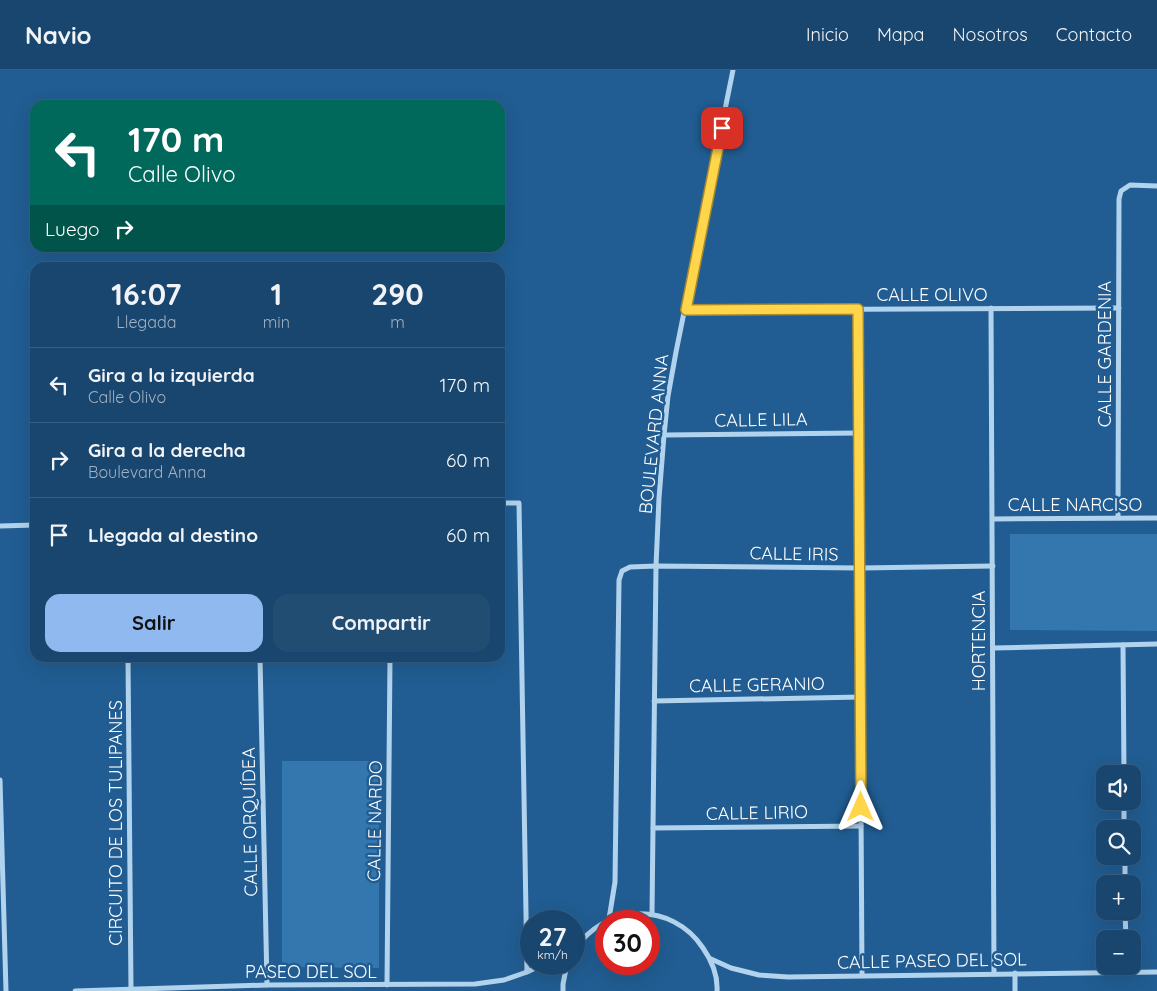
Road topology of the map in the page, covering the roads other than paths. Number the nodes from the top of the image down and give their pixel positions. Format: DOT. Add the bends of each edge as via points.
graph roads {
  1 [pos="733,70"];
  2 [pos="1157,186"];
  3 [pos="991,308"];
  4 [pos="1119,308"];
  5 [pos="858,309"];
  6 [pos="686,310"];
  7 [pos="859,433"];
  8 [pos="664,435"];
  9 [pos="505,503"];
  10 [pos="1118,518"];
  11 [pos="1157,518"];
  12 [pos="993,519"];
  13 [pos="30,525"];
  14 [pos="0,526"];
  15 [pos="656,566"];
  16 [pos="993,566"];
  17 [pos="860,568"];
  18 [pos="1157,644"];
  19 [pos="1123,645"];
  20 [pos="993,648"];
  21 [pos="128,662"];
  22 [pos="260,662"];
  23 [pos="390,662"];
  24 [pos="861,696"];
  25 [pos="654,701"];
  26 [pos="1124,765"];
  27 [pos="0,780"];
  28 [pos="861,826"];
  29 [pos="653,828"];
  30 [pos="526,910"];
  31 [pos="611,910"];
  32 [pos="652,910"];
  33 [pos="660,917"];
  34 [pos="595,928"];
  35 [pos="585,936"];
  36 [pos="711,959"];
  37 [pos="1096,970"];
  38 [pos="1141,970"];
  39 [pos="1157,972"];
  40 [pos="1014,973"];
  41 [pos="520,974"];
  42 [pos="994,974"];
  43 [pos="565,975"];
  44 [pos="862,975"];
  45 [pos="267,985"];
  46 [pos="387,985"];
  47 [pos="131,988"];
  48 [pos="6,991"];
  49 [pos="75,991"];
  50 [pos="563,991"];
  51 [pos="717,991"];
  52 [pos="1015,991"];
  1 -- 6 [label="street, BOULEVARD ANNA"];
  2 -- 4 [label="street, CALLE GARDENIA" via="1130,185 1121,191"];
  3 -- 4 [label="street, CALLE OLIVO"];
  3 -- 5 [label="street, CALLE OLIVO"];
  3 -- 12 [label="street, HORTENCIA"];
  4 -- 10 [label="street, CALLE GARDENIA"];
  5 -- 6 [label="street, CALLE OLIVO"];
  5 -- 7 [label="street"];
  6 -- 8 [label="street, BOULEVARD ANNA" via="668,396"];
  7 -- 8 [label="street, CALLE LILA"];
  7 -- 17 [label="street"];
  8 -- 15 [label="street, BOULEVARD ANNA"];
  9 -- 30 [label="street" via="519,503"];
  10 -- 11 [label="street, CALLE NARCISO"];
  10 -- 12 [label="street, CALLE NARCISO"];
  12 -- 16 [label="street, HORTENCIA"];
  13 -- 14 [label="street"];
  15 -- 17 [label="street, CALLE IRIS"];
  15 -- 25 [label="street, BOULEVARD ANNA"];
  15 -- 31 [label="street" via="630,566 622,571 619,580 615,882"];
  16 -- 17 [label="street, CALLE IRIS"];
  16 -- 20 [label="street, HORTENCIA"];
  17 -- 24 [label="street"];
  18 -- 19 [label="street"];
  19 -- 20 [label="street"];
  19 -- 26 [label="street"];
  20 -- 42 [label="street, HORTENCIA"];
  21 -- 47 [label="street, CIRCUITO DE LOS TULIPANES"];
  22 -- 45 [label="street, CALLE ORQUÍDEA"];
  23 -- 46 [label="street, CALLE NARDO"];
  24 -- 25 [label="street, CALLE GERANIO"];
  24 -- 28 [label="street"];
  25 -- 29 [label="street, BOULEVARD ANNA"];
  27 -- 48 [label="street"];
  28 -- 29 [label="street, CALLE LIRIO"];
  28 -- 44 [label="street"];
  29 -- 32 [label="street, BOULEVARD ANNA"];
  33 -- 36 [label="street" via="676,922 696,937"];
  34 -- 35 [label="street"];
  36 -- 44 [label="street, CALLE PASEO DEL SOL" via="759,975"];
  36 -- 51 [label="street"];
  37 -- 40 [label="street, CALLE PASEO DEL SOL"];
  38 -- 39 [label="street, CALLE PASEO DEL SOL"];
  40 -- 42 [label="street, CALLE PASEO DEL SOL"];
  40 -- 52 [label="street"];
  41 -- 46 [label="street, PASEO DEL SOL" via="475,984"];
  42 -- 44 [label="street, CALLE PASEO DEL SOL"];
  43 -- 50 [label="street"];
  45 -- 46 [label="street, PASEO DEL SOL"];
  45 -- 47 [label="street, PASEO DEL SOL"];
  47 -- 49 [label="street, PASEO DEL SOL"];
}
